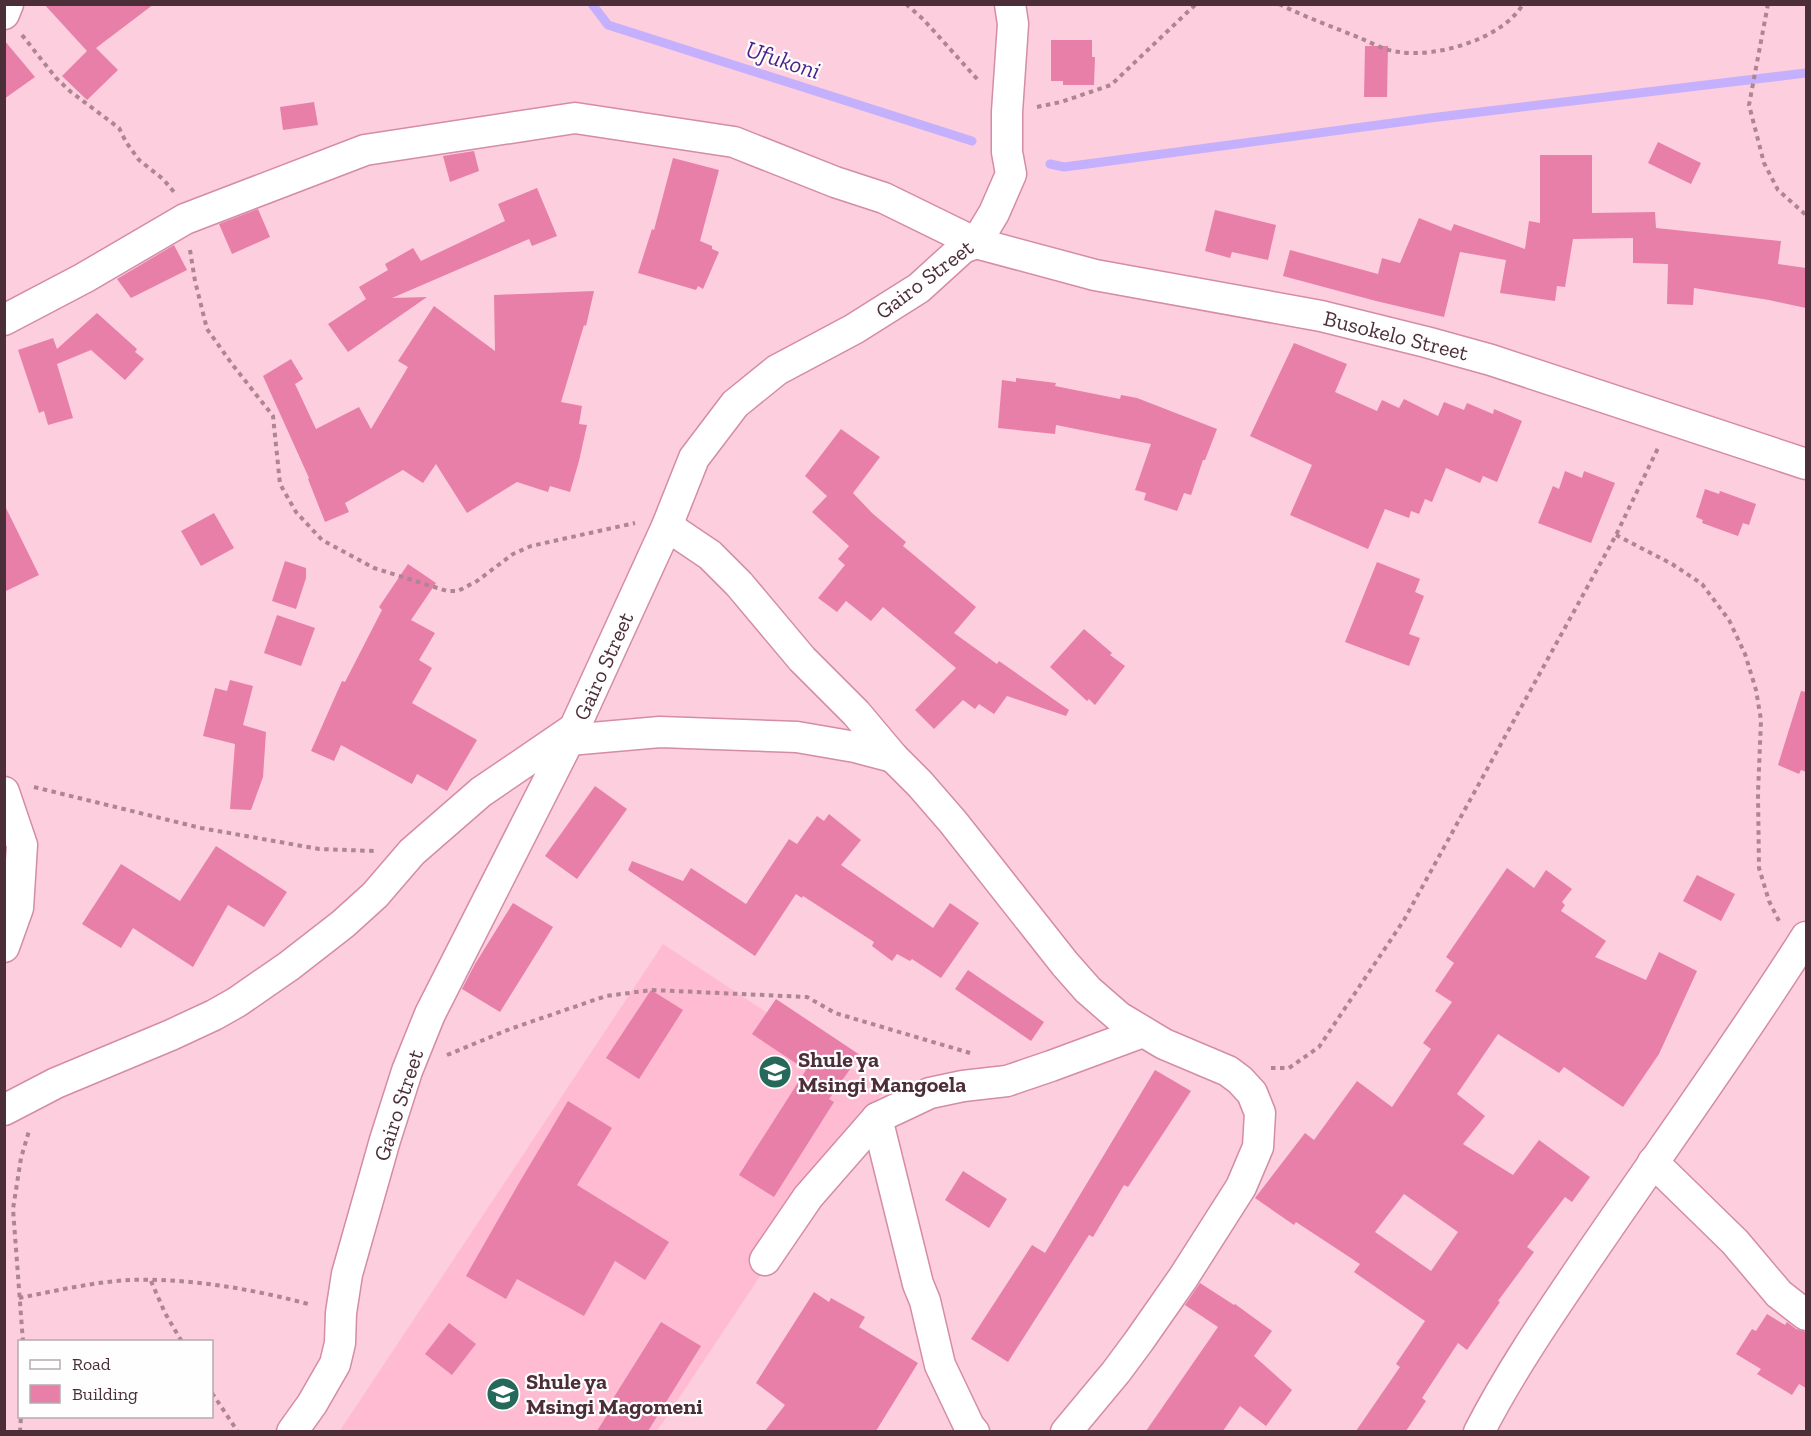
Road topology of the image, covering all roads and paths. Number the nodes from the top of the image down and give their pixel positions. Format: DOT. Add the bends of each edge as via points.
graph roads {
  1 [pos="8,4"];
  2 [pos="906,4"];
  3 [pos="1011,4"];
  4 [pos="1196,4"];
  5 [pos="1279,4"];
  6 [pos="1522,4"];
  7 [pos="1768,4"];
  8 [pos="5,14"];
  9 [pos="1007,112"];
  10 [pos="180,206"];
  11 [pos="1806,215"];
  12 [pos="976,243"];
  13 [pos="4,320"];
  14 [pos="1671,420"];
  15 [pos="1806,465"];
  16 [pos="669,521"];
  17 [pos="1616,535"];
  18 [pos="572,734"];
  19 [pos="893,758"];
  20 [pos="16,789"];
  21 [pos="412,852"];
  22 [pos="1801,945"];
  23 [pos="4,946"];
  24 [pos="1143,1032"];
  25 [pos="978,1056"];
  26 [pos="407,1071"];
  27 [pos="1228,1071"];
  28 [pos="41,1090"];
  29 [pos="4,1110"];
  30 [pos="877,1118"];
  31 [pos="1653,1162"];
  32 [pos="765,1260"];
  33 [pos="151,1281"];
  34 [pos="20,1298"];
  35 [pos="341,1313"];
  36 [pos="1806,1315"];
  37 [pos="22,1340"];
  38 [pos="181,1340"];
  39 [pos="213,1394"];
  40 [pos="238,1431"];
  41 [pos="292,1431"];
  42 [pos="974,1431"];
  43 [pos="1066,1431"];
  44 [pos="1479,1431"];
  1 -- 8 [label="street"];
  2 -- 9 [label="path"];
  3 -- 9 [label="street, Gairo Street"];
  4 -- 9 [label="path" via="1111,85 1061,102"];
  5 -- 6 [label="path" via="1397,52 1419,54 1462,46 1490,35 1519,12"];
  7 -- 11 [label="path" via="1749,105 1764,164 1778,190"];
  8 -- 10 [label="path" via="56,78 111,121 139,160 170,185"];
  9 -- 12 [label="street, Gairo Street" via="1011,174"];
  10 -- 12 [label="street, Busokelo Street" via="364,150 575,118 734,142 884,198"];
  10 -- 13 [label="street, Busokelo Street" via="84,278"];
  10 -- 16 [label="path" via="207,329 273,416 280,484 296,512 322,540 374,568 458,591 531,546"];
  12 -- 14 [label="street, Busokelo Street" via="1095,275 1321,316 1426,342"];
  12 -- 16 [label="street, Gairo Street" via="963,248 919,288 854,329 777,370 735,405 694,458"];
  14 -- 15 [label="street, Busokelo Street"];
  14 -- 17 [label="path"];
  16 -- 18 [label="street, Gairo Street"];
  16 -- 19 [label="street" via="739,584"];
  17 -- 22 [label="path" via="1702,584 1729,620 1745,654 1761,720 1759,868 1769,901"];
  17 -- 27 [label="path" via="1404,920 1318,1047 1289,1068"];
  18 -- 19 [label="street" via="660,732 797,737"];
  18 -- 21 [label="street" via="481,792"];
  18 -- 26 [label="street, Gairo Street" via="430,1014"];
  19 -- 24 [label="street" via="953,822 1088,990"];
  20 -- 21 [label="path" via="319,849"];
  20 -- 23 [label="street" via="22,845 18,908"];
  21 -- 28 [label="street" via="344,924 237,1002 171,1035"];
  22 -- 31 [label="street"];
  24 -- 27 [label="street"];
  24 -- 30 [label="street" via="1007,1081 930,1093"];
  25 -- 26 [label="path" via="836,1013 807,998 652,990 606,996"];
  26 -- 35 [label="street, Gairo Street" via="347,1274"];
  27 -- 43 [label="street" via="1252,1093 1260,1113 1258,1147 1241,1187 1139,1341"];
  28 -- 29 [label="street"];
  28 -- 34 [label="path" via="21,1158 13,1209"];
  30 -- 32 [label="street" via="808,1197"];
  30 -- 42 [label="street" via="940,1365"];
  31 -- 36 [label="street" via="1735,1242 1779,1294"];
  31 -- 44 [label="street" via="1502,1387"];
  33 -- 34 [label="path" via="129,1280"];
  33 -- 35 [label="path" via="192,1282 279,1296"];
  33 -- 38 [label="path"];
  34 -- 37 [label="path"];
  35 -- 41 [label="street, Gairo Street" via="335,1364"];
  39 -- 40 [label="path"];
}
